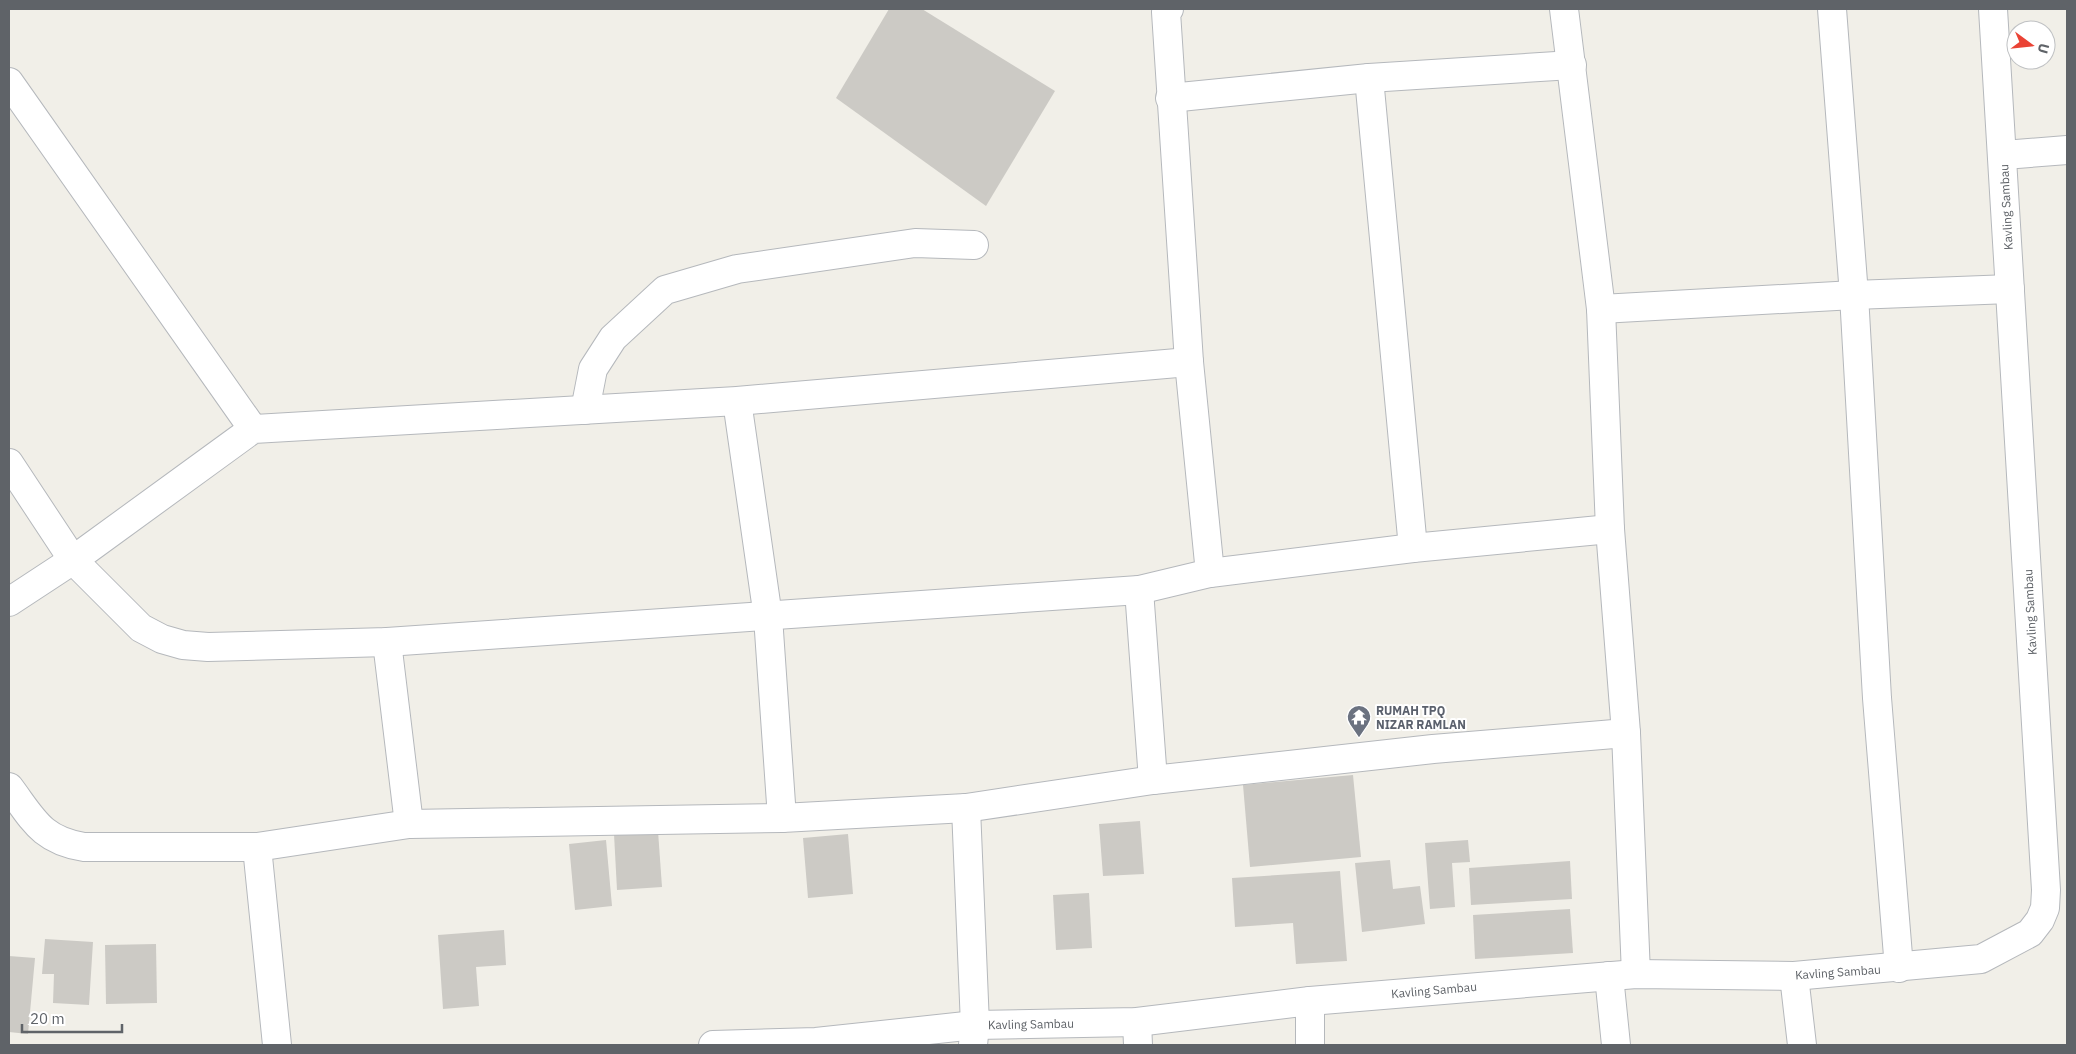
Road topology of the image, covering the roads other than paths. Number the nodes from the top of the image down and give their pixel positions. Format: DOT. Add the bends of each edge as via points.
graph roads {
  1 [pos="1564,9"];
  2 [pos="1832,9"];
  3 [pos="1994,9"];
  4 [pos="1165,10"];
  5 [pos="1572,65"];
  6 [pos="1369,78"];
  7 [pos="9,82"];
  8 [pos="1170,98"];
  9 [pos="2067,150"];
  10 [pos="2004,155"];
  11 [pos="974,245"];
  12 [pos="2010,288"];
  13 [pos="1854,295"];
  14 [pos="1601,309"];
  15 [pos="1189,362"];
  16 [pos="737,401"];
  17 [pos="585,410"];
  18 [pos="253,429"];
  19 [pos="9,463"];
  20 [pos="1610,529"];
  21 [pos="1412,548"];
  22 [pos="73,560"];
  23 [pos="1210,573"];
  24 [pos="1139,590"];
  25 [pos="9,602"];
  26 [pos="768,616"];
  27 [pos="387,642"];
  28 [pos="1626,732"];
  29 [pos="1153,780"];
  30 [pos="9,787"];
  31 [pos="966,808"];
  32 [pos="782,818"];
  33 [pos="409,824"];
  34 [pos="257,847"];
  35 [pos="1899,968"];
  36 [pos="1636,974"];
  37 [pos="1609,976"];
  38 [pos="1794,976"];
  39 [pos="1310,1001"];
  40 [pos="1137,1034"];
  41 [pos="974,1035"];
  42 [pos="816,1044"];
  43 [pos="277,1045"];
  44 [pos="712,1045"];
  45 [pos="1310,1045"];
  46 [pos="1616,1045"];
  47 [pos="1802,1045"];
  1 -- 5 [label="street"];
  2 -- 13 [label="street"];
  3 -- 10 [label="street, Kavling Sambau"];
  4 -- 8 [label="street"];
  5 -- 6 [label="street"];
  5 -- 14 [label="street"];
  6 -- 8 [label="street"];
  6 -- 21 [label="street"];
  7 -- 18 [label="street"];
  8 -- 15 [label="street"];
  9 -- 10 [label="street"];
  10 -- 12 [label="street, Kavling Sambau"];
  11 -- 17 [label="street" via="906,244 737,269 665,290 613,338 593,369"];
  12 -- 13 [label="street"];
  12 -- 35 [label="street, Kavling Sambau" via="2045,908 2030,933 1981,959"];
  13 -- 14 [label="street"];
  13 -- 35 [label="street" via="1877,698"];
  14 -- 20 [label="street"];
  15 -- 16 [label="street"];
  15 -- 23 [label="street"];
  16 -- 17 [label="street"];
  16 -- 26 [label="street"];
  17 -- 18 [label="street"];
  18 -- 22 [label="street"];
  19 -- 22 [label="street"];
  20 -- 21 [label="street"];
  20 -- 28 [label="street"];
  21 -- 23 [label="street"];
  22 -- 25 [label="street"];
  22 -- 27 [label="street" via="141,628 183,645"];
  23 -- 24 [label="street"];
  24 -- 26 [label="street"];
  24 -- 29 [label="street"];
  26 -- 27 [label="street"];
  26 -- 32 [label="street"];
  27 -- 33 [label="street"];
  28 -- 29 [label="street"];
  28 -- 36 [label="street"];
  29 -- 31 [label="street"];
  30 -- 34 [label="street" via="39,827 49,836 70,844"];
  31 -- 32 [label="street"];
  31 -- 41 [label="street"];
  32 -- 33 [label="street"];
  33 -- 34 [label="street"];
  34 -- 43 [label="street"];
  35 -- 38 [label="street, Kavling Sambau"];
  36 -- 37 [label="street, Kavling Sambau"];
  36 -- 38 [label="street, Kavling Sambau"];
  37 -- 39 [label="street, Kavling Sambau"];
  37 -- 46 [label="street"];
  38 -- 47 [label="street"];
  39 -- 40 [label="street, Kavling Sambau"];
  39 -- 45 [label="street"];
  40 -- 41 [label="street, Kavling Sambau"];
  41 -- 42 [label="street, Kavling Sambau"];
  42 -- 44 [label="street, Kavling Sambau"];
}
